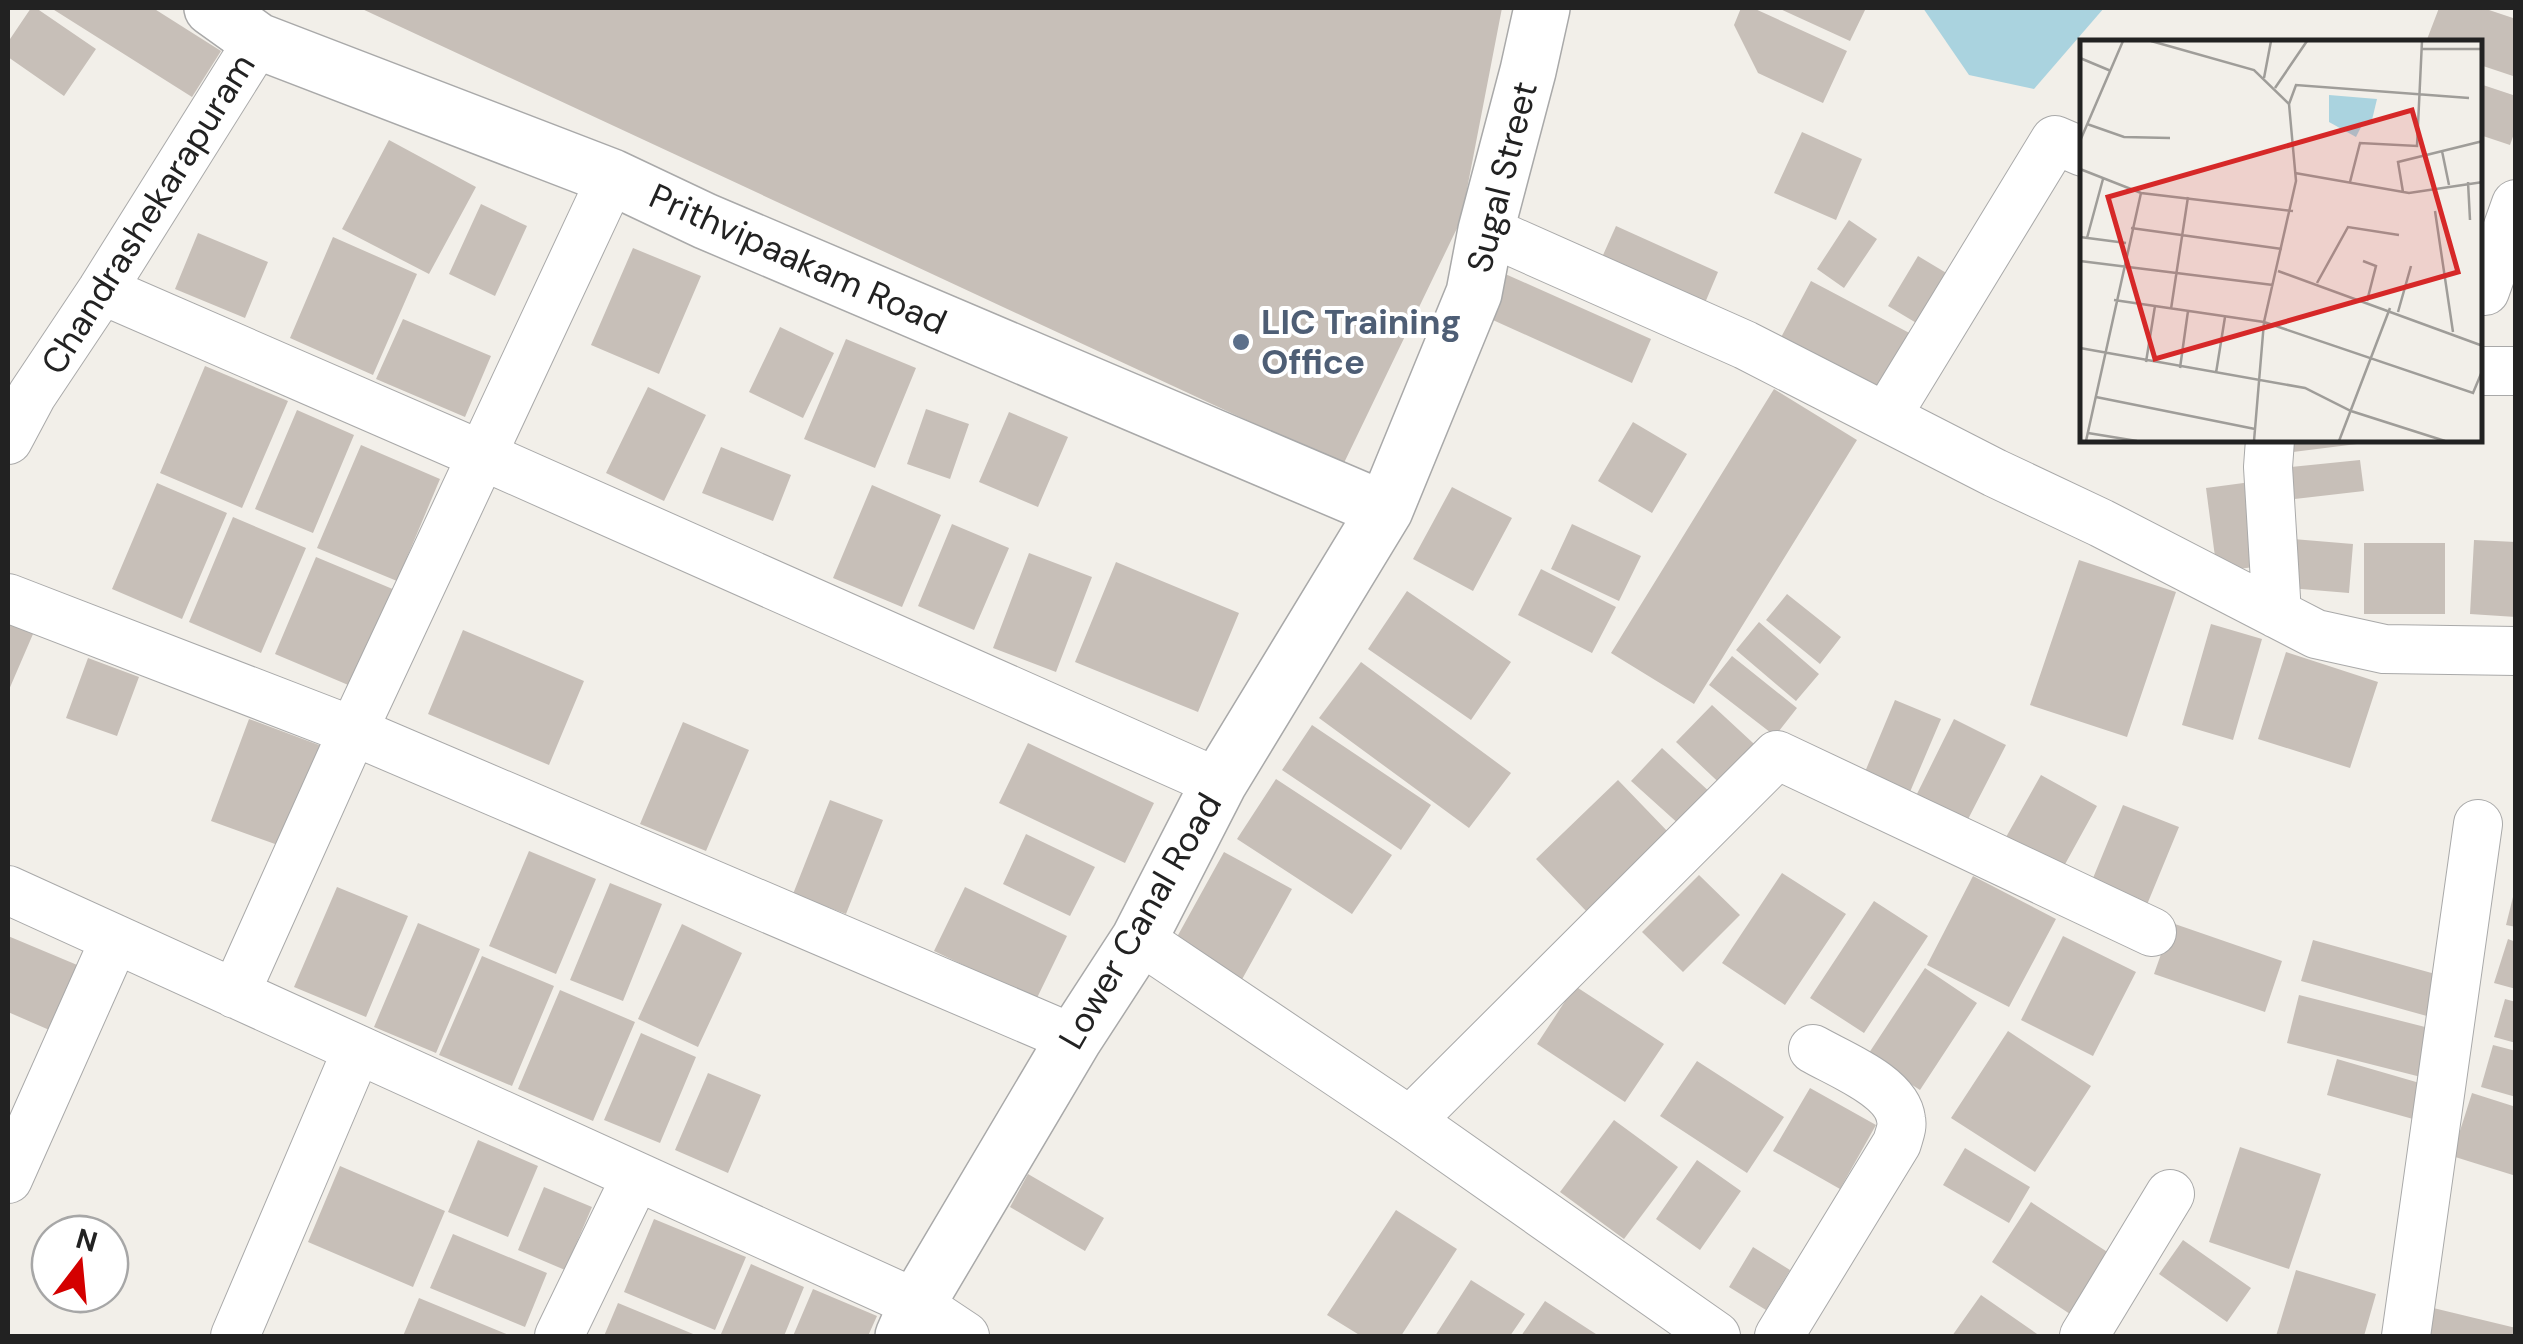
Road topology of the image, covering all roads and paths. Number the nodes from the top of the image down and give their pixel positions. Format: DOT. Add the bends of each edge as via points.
graph roads {
  1 [pos="212,8"];
  2 [pos="1542,8"];
  3 [pos="258,41"];
  4 [pos="2080,151"];
  5 [pos="612,177"];
  6 [pos="2516,204"];
  7 [pos="1486,230"];
  8 [pos="102,290"];
  9 [pos="2483,291"];
  10 [pos="2483,371"];
  11 [pos="2516,372"];
  12 [pos="20,390"];
  13 [pos="1886,417"];
  14 [pos="8,440"];
  15 [pos="2270,442"];
  16 [pos="481,455"];
  17 [pos="1386,510"];
  18 [pos="8,598"];
  19 [pos="2277,614"];
  20 [pos="2516,650"];
  21 [pos="353,732"];
  22 [pos="1219,783"];
  23 [pos="2478,824"];
  24 [pos="8,890"];
  25 [pos="2152,932"];
  26 [pos="115,939"];
  27 [pos="1138,939"];
  28 [pos="235,994"];
  29 [pos="1074,1039"];
  30 [pos="1813,1048"];
  31 [pos="358,1050"];
  32 [pos="1410,1121"];
  33 [pos="636,1176"];
  34 [pos="8,1179"];
  35 [pos="2170,1194"];
  36 [pos="910,1320"];
  37 [pos="235,1336"];
  38 [pos="559,1336"];
  39 [pos="965,1336"];
  40 [pos="1716,1336"];
  41 [pos="1779,1336"];
  42 [pos="2084,1336"];
  43 [pos="2406,1336"];
  1 -- 3 [label="street, Prithvipaakam Road"];
  2 -- 7 [label="street, Sugal Street"];
  3 -- 5 [label="street, Prithvipaakam Road"];
  3 -- 8 [label="street, Chandrashekarapuram"];
  4 -- 13 [label="street" via="2055,140"];
  5 -- 16 [label="street"];
  5 -- 17 [label="street, Prithvipaakam Road"];
  6 -- 9 [label="street"];
  7 -- 13 [label="street" via="1744,345"];
  7 -- 17 [label="street, Sugal Street" via="1474,293"];
  8 -- 12 [label="street, Chandrashekarapuram"];
  8 -- 16 [label="street"];
  10 -- 11 [label="street"];
  12 -- 14 [label="street, Chandrashekarapuram"];
  13 -- 19 [label="street"];
  15 -- 19 [label="street"];
  16 -- 21 [label="street"];
  16 -- 22 [label="street"];
  17 -- 22 [label="street, Lower Canal Road"];
  18 -- 21 [label="street"];
  19 -- 20 [label="street" via="2316,634 2384,649"];
  21 -- 28 [label="street"];
  21 -- 29 [label="street"];
  22 -- 27 [label="street, Lower Canal Road"];
  23 -- 43 [label="street"];
  24 -- 26 [label="street"];
  25 -- 32 [label="street" via="1777,755"];
  26 -- 28 [label="street"];
  26 -- 34 [label="street"];
  27 -- 29 [label="street, Lower Canal Road"];
  27 -- 32 [label="street"];
  28 -- 31 [label="street"];
  29 -- 36 [label="street, Lower Canal Road"];
  30 -- 41 [label="street" via="1888,1092 1902,1122 1897,1143"];
  31 -- 33 [label="street"];
  31 -- 37 [label="street"];
  32 -- 40 [label="street"];
  33 -- 36 [label="street"];
  33 -- 38 [label="street"];
  35 -- 42 [label="street"];
  36 -- 39 [label="street"];
}
